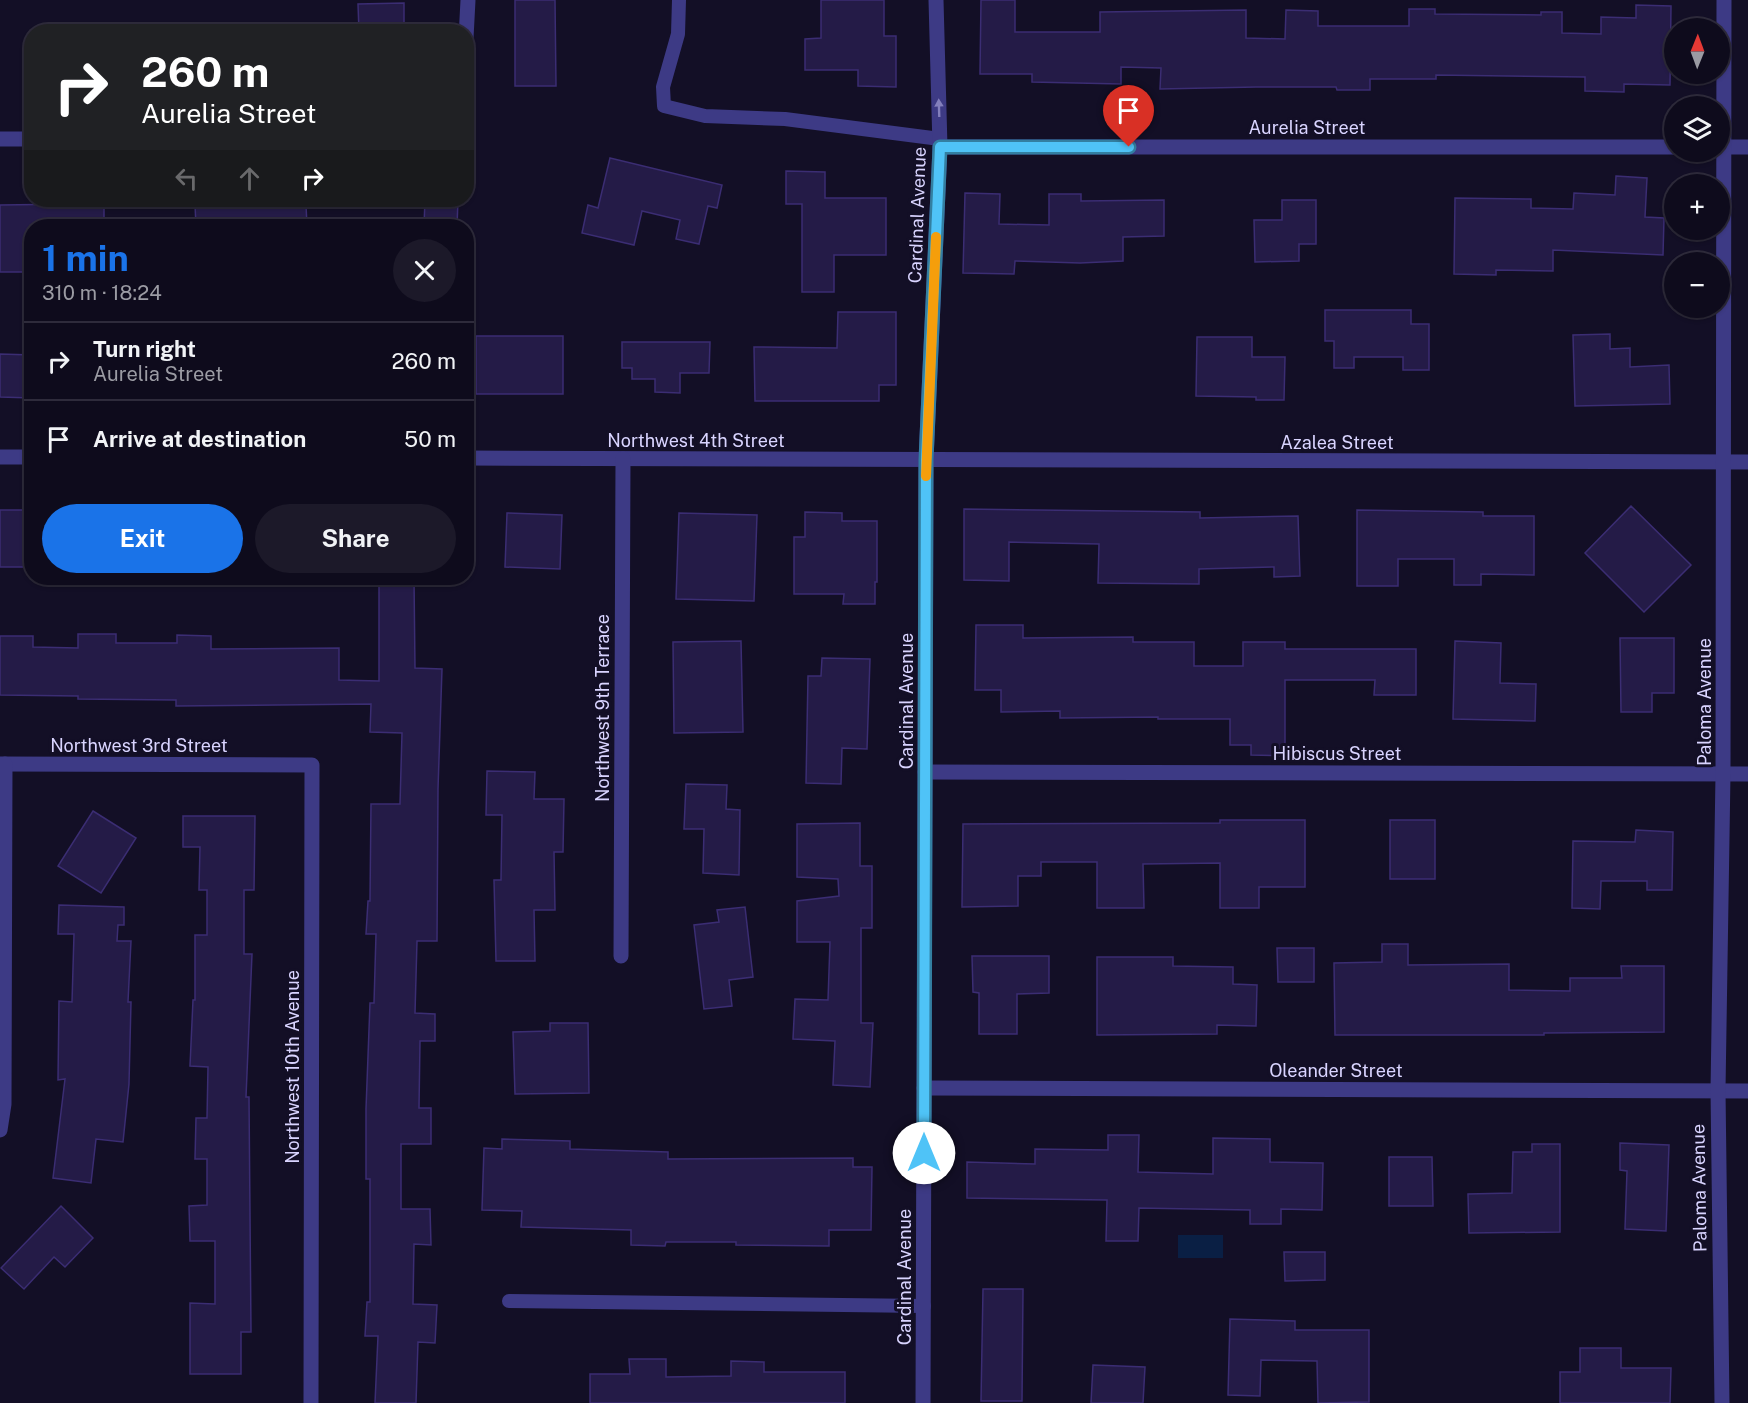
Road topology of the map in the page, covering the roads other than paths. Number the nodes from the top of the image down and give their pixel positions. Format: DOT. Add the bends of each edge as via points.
graph roads {
  1 [pos="468,0"];
  2 [pos="680,0"];
  3 [pos="936,0"];
  4 [pos="1724,0"];
  5 [pos="467,24"];
  6 [pos="1722,96"];
  7 [pos="0,139"];
  8 [pos="24,139"];
  9 [pos="940,143"];
  10 [pos="1664,147"];
  11 [pos="1730,147"];
  12 [pos="1748,147"];
  13 [pos="1721,162"];
  14 [pos="0,457"];
  15 [pos="24,457"];
  16 [pos="474,458"];
  17 [pos="623,459"];
  18 [pos="926,460"];
  19 [pos="1724,462"];
  20 [pos="1748,462"];
  21 [pos="2,764"];
  22 [pos="278,765"];
  23 [pos="925,772"];
  24 [pos="1723,774"];
  25 [pos="1748,774"];
  26 [pos="621,956"];
  27 [pos="924,1088"];
  28 [pos="1718,1090"];
  29 [pos="1748,1091"];
  30 [pos="0,1130"];
  31 [pos="509,1301"];
  32 [pos="924,1306"];
  33 [pos="311,1403"];
  34 [pos="923,1403"];
  35 [pos="1722,1403"];
  1 -- 5 [label="street"];
  2 -- 9 [label="lane" via="678,34 663,87 664,106 705,116 785,118"];
  9 -- 3 [label="street, Cardinal Avenue, one-way"];
  4 -- 6 [label="street, Paloma Avenue"];
  7 -- 8 [label="street"];
  9 -- 10 [label="street, Aurelia Street"];
  9 -- 18 [label="street, Cardinal Avenue"];
  11 -- 12 [label="street"];
  13 -- 19 [label="street, Paloma Avenue"];
  14 -- 15 [label="street"];
  16 -- 17 [label="street, Northwest 4th Street"];
  17 -- 18 [label="street, Northwest 4th Street"];
  17 -- 26 [label="street, Northwest 9th Terrace"];
  18 -- 19 [label="street, Azalea Street"];
  18 -- 23 [label="street, Cardinal Avenue"];
  19 -- 20 [label="street, Azalea Street"];
  19 -- 24 [label="street, Paloma Avenue"];
  21 -- 22 [label="street, Northwest 3rd Street"];
  21 -- 30 [label="street" via="4,1104"];
  22 -- 33 [label="street, Northwest 10th Avenue" via="312,765"];
  23 -- 24 [label="street, Hibiscus Street"];
  23 -- 27 [label="street, Cardinal Avenue"];
  24 -- 25 [label="street, Hibiscus Street"];
  24 -- 28 [label="street, Paloma Avenue"];
  27 -- 28 [label="street, Oleander Street"];
  27 -- 32 [label="street, Cardinal Avenue"];
  28 -- 29 [label="street, Oleander Street"];
  28 -- 35 [label="street, Paloma Avenue"];
  31 -- 32 [label="lane"];
  32 -- 34 [label="street, Cardinal Avenue"];
}
